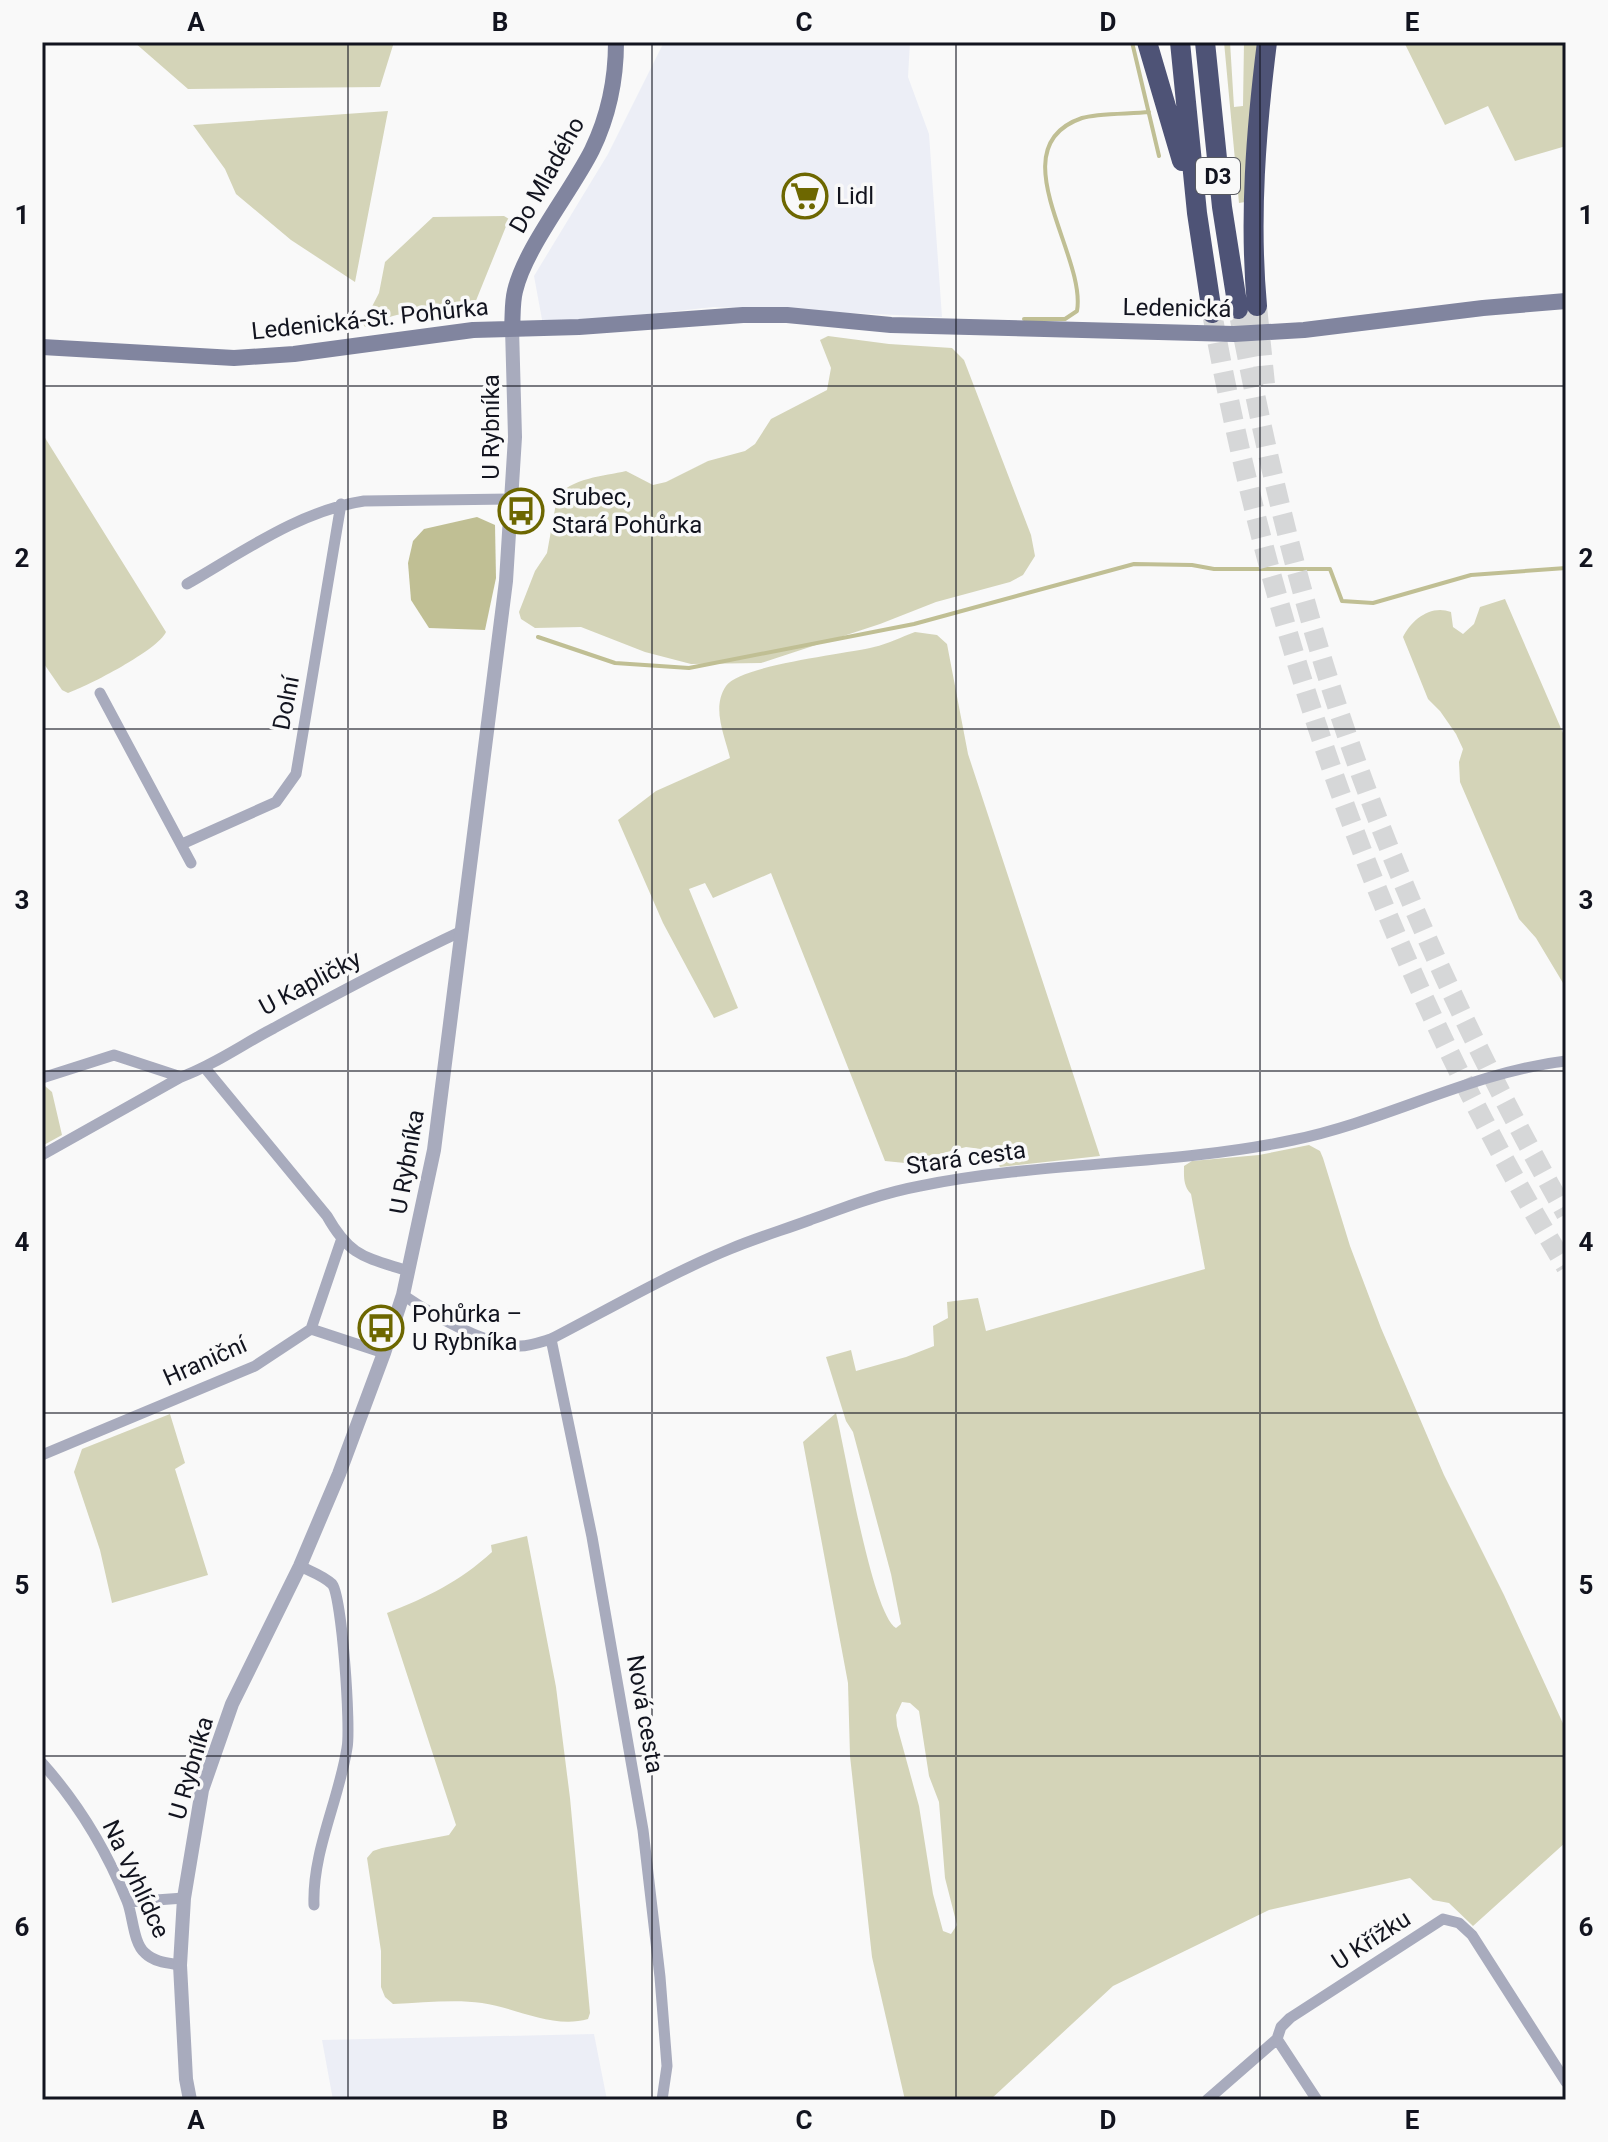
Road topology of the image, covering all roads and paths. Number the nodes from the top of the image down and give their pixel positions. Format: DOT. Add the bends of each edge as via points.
graph roads {
  1 [pos="616,42"];
  2 [pos="1147,42"];
  3 [pos="1180,42"];
  4 [pos="1205,42"];
  5 [pos="1267,42"];
  6 [pos="1197,213"];
  7 [pos="1566,301"];
  8 [pos="1212,313"];
  9 [pos="512,328"];
  10 [pos="42,347"];
  11 [pos="512,499"];
  12 [pos="341,504"];
  13 [pos="187,584"];
  14 [pos="100,693"];
  15 [pos="182,844"];
  16 [pos="191,863"];
  17 [pos="462,931"];
  18 [pos="1566,1061"];
  19 [pos="205,1068"];
  20 [pos="181,1077"];
  21 [pos="42,1078"];
  22 [pos="42,1155"];
  23 [pos="341,1241"];
  24 [pos="408,1271"];
  25 [pos="403,1295"];
  26 [pos="311,1329"];
  27 [pos="551,1339"];
  28 [pos="384,1353"];
  29 [pos="42,1455"];
  30 [pos="300,1566"];
  31 [pos="42,1763"];
  32 [pos="184,1898"];
  33 [pos="128,1902"];
  34 [pos="314,1905"];
  35 [pos="180,1965"];
  36 [pos="1277,2039"];
  37 [pos="1566,2082"];
  38 [pos="190,2100"];
  39 [pos="662,2100"];
  40 [pos="1207,2100"];
  41 [pos="1317,2100"];
  1 -- 9 [label="main road, Do Mladého" via="607,112 584,165 525,265 515,292"];
  2 -- 6 [label="highway, D3"];
  3 -- 6 [label="highway, D3"];
  4 -- 5 [label="highway, D3" via="1222,207 1247,307"];
  6 -- 8 [label="highway, D3"];
  7 -- 9 [label="main road, Ledenická" via="1234,334 905,326 787,315"];
  9 -- 10 [label="main road, Ledenická-St. Pohůrka" via="234,358"];
  9 -- 11 [label="street, U Rybníka"];
  11 -- 12 [label="street"];
  11 -- 17 [label="street, U Rybníka"];
  12 -- 13 [label="street" via="304,517"];
  12 -- 15 [label="street, Dolní" via="296,774 276,802"];
  14 -- 15 [label="street"];
  15 -- 16 [label="street"];
  17 -- 19 [label="street, U Kapličky"];
  17 -- 24 [label="street, U Rybníka" via="434,1150"];
  18 -- 27 [label="street, Stará cesta" via="1500,1075 1289,1141 991,1174 899,1190 728,1250"];
  19 -- 20 [label="street, U Kapličky"];
  19 -- 23 [label="street" via="327,1216"];
  20 -- 21 [label="street" via="114,1055"];
  20 -- 22 [label="street, U Kapličky"];
  23 -- 24 [label="street" via="363,1256"];
  23 -- 26 [label="street"];
  24 -- 25 [label="street, U Rybníka"];
  25 -- 27 [label="street, Stará cesta" via="431,1314 499,1344 522,1347"];
  25 -- 28 [label="street, U Rybníka"];
  26 -- 28 [label="street"];
  26 -- 29 [label="street, Hraniční" via="255,1366"];
  27 -- 39 [label="street, Nová cesta" via="643,1830 667,2066"];
  28 -- 30 [label="street, U Rybníka"];
  30 -- 32 [label="street, U Rybníka" via="232,1704 202,1790"];
  30 -- 34 [label="street" via="336,1590 348,1746 317,1870"];
  31 -- 33 [label="street, Na Vyhlídce" via="64,1787"];
  32 -- 33 [label="street"];
  32 -- 35 [label="street, U Rybníka"];
  33 -- 35 [label="street, Na Vyhlídce" via="142,1951"];
  35 -- 38 [label="street, Na Vyhlídce"];
  36 -- 37 [label="street, U Křížku" via="1290,2018 1443,1919 1459,1923 1472,1935"];
  36 -- 40 [label="street, U Křížku"];
  36 -- 41 [label="street"];
}
